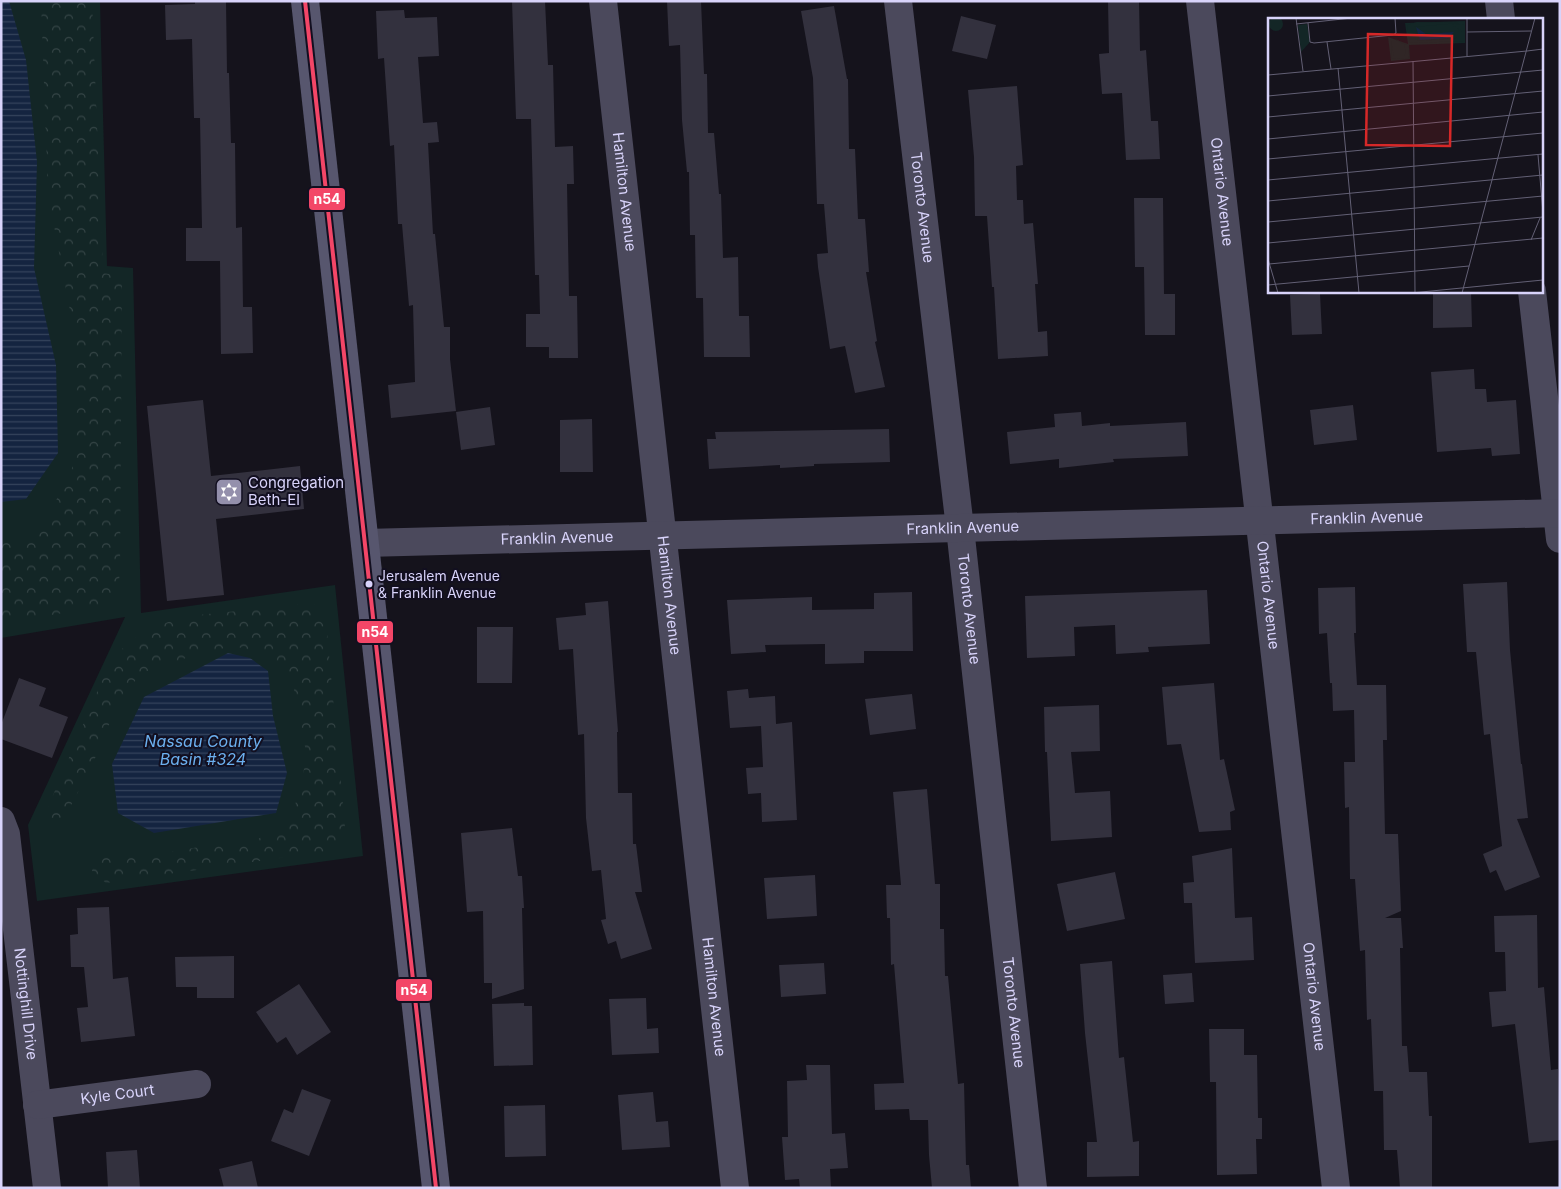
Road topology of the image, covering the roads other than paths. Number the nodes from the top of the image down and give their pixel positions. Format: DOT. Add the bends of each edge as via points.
graph roads {
  1 [pos="305,1"];
  2 [pos="603,1"];
  3 [pos="898,1"];
  4 [pos="1200,1"];
  5 [pos="1499,1"];
  6 [pos="1501,18"];
  7 [pos="1532,292"];
  8 [pos="1259,521"];
  9 [pos="1559,522"];
  10 [pos="960,528"];
  11 [pos="662,536"];
  12 [pos="365,543"];
  13 [pos="1,821"];
  14 [pos="197,1084"];
  15 [pos="37,1105"];
  16 [pos="47,1188"];
  17 [pos="436,1188"];
  18 [pos="735,1188"];
  19 [pos="1033,1188"];
  20 [pos="1336,1188"];
  1 -- 12 [label="main road"];
  2 -- 11 [label="street, Hamilton Avenue"];
  3 -- 10 [label="street, Toronto Avenue"];
  4 -- 8 [label="street, Ontario Avenue"];
  5 -- 6 [label="street"];
  7 -- 9 [label="street"];
  8 -- 9 [label="street, Franklin Avenue"];
  8 -- 10 [label="street, Franklin Avenue"];
  8 -- 20 [label="street, Ontario Avenue"];
  10 -- 11 [label="street, Franklin Avenue"];
  10 -- 19 [label="street, Toronto Avenue"];
  11 -- 12 [label="street, Franklin Avenue"];
  11 -- 18 [label="street, Hamilton Avenue"];
  12 -- 17 [label="main road"];
  13 -- 15 [label="street, Nottinghill Drive" via="6,834"];
  14 -- 15 [label="street, Kyle Court"];
  15 -- 16 [label="street, Nottinghill Drive"];
}
